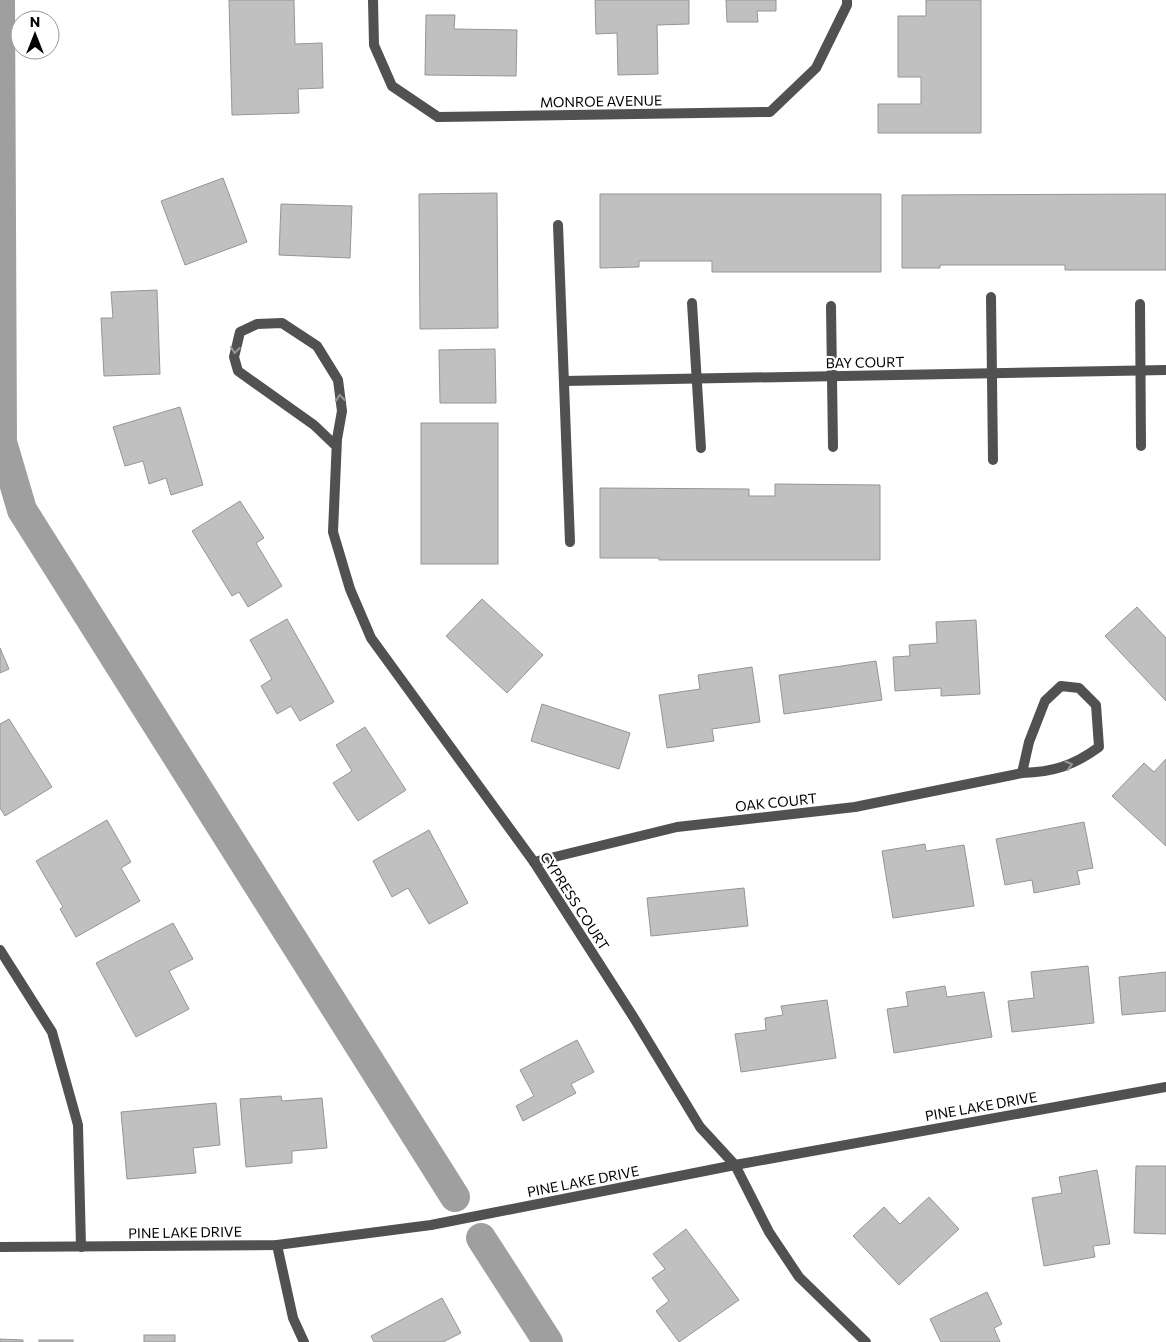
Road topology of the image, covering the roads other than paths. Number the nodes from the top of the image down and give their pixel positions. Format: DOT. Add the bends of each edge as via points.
graph roads {
  1 [pos="373,0"];
  2 [pos="847,0"];
  3 [pos="558,225"];
  4 [pos="991,296"];
  5 [pos="692,303"];
  6 [pos="1140,304"];
  7 [pos="831,306"];
  8 [pos="1141,370"];
  9 [pos="1166,370"];
  10 [pos="992,373"];
  11 [pos="831,376"];
  12 [pos="696,379"];
  13 [pos="564,381"];
  14 [pos="336,446"];
  15 [pos="1141,446"];
  16 [pos="833,447"];
  17 [pos="701,448"];
  18 [pos="993,460"];
  19 [pos="570,542"];
  20 [pos="1022,773"];
  21 [pos="534,862"];
  22 [pos="0,950"];
  23 [pos="1166,1086"];
  24 [pos="735,1165"];
  25 [pos="278,1245"];
  26 [pos="0,1247"];
  27 [pos="82,1247"];
  28 [pos="304,1342"];
  29 [pos="866,1342"];
  1 -- 2 [label="street, MONROE AVENUE" via="374,45 392,86 438,116 770,112 816,68"];
  3 -- 13 [label="street"];
  4 -- 10 [label="street"];
  5 -- 12 [label="street"];
  6 -- 8 [label="street"];
  7 -- 11 [label="street"];
  8 -- 9 [label="street, BAY COURT"];
  8 -- 10 [label="street, BAY COURT"];
  8 -- 15 [label="street"];
  10 -- 11 [label="street, BAY COURT"];
  10 -- 18 [label="street"];
  11 -- 12 [label="street, BAY COURT"];
  11 -- 16 [label="street"];
  12 -- 13 [label="street, BAY COURT"];
  12 -- 17 [label="street"];
  13 -- 19 [label="street"];
  14 -- 14 [label="street, CYPRESS COURT, one-way" via="342,411 338,380 317,346 282,323 257,324 240,332 234,357 238,371 314,425"];
  14 -- 21 [label="street, CYPRESS COURT" via="333,532 350,589 371,638"];
  20 -- 20 [label="street, OAK COURT, one-way" via="1044,772 1078,762 1099,747 1096,705 1079,688 1061,686 1045,701 1029,742"];
  20 -- 21 [label="street, OAK COURT" via="855,807 677,827"];
  21 -- 24 [label="street, CYPRESS COURT" via="700,1126"];
  22 -- 27 [label="street" via="52,1032 73,1106 78,1125"];
  23 -- 24 [label="street, PINE LAKE DRIVE"];
  24 -- 25 [label="street, PINE LAKE DRIVE" via="431,1225"];
  24 -- 29 [label="street, CYPRESS COURT" via="768,1232 798,1277"];
  25 -- 27 [label="street, PINE LAKE DRIVE"];
  25 -- 28 [label="street" via="293,1318"];
  26 -- 27 [label="street, PINE LAKE DRIVE"];
}
